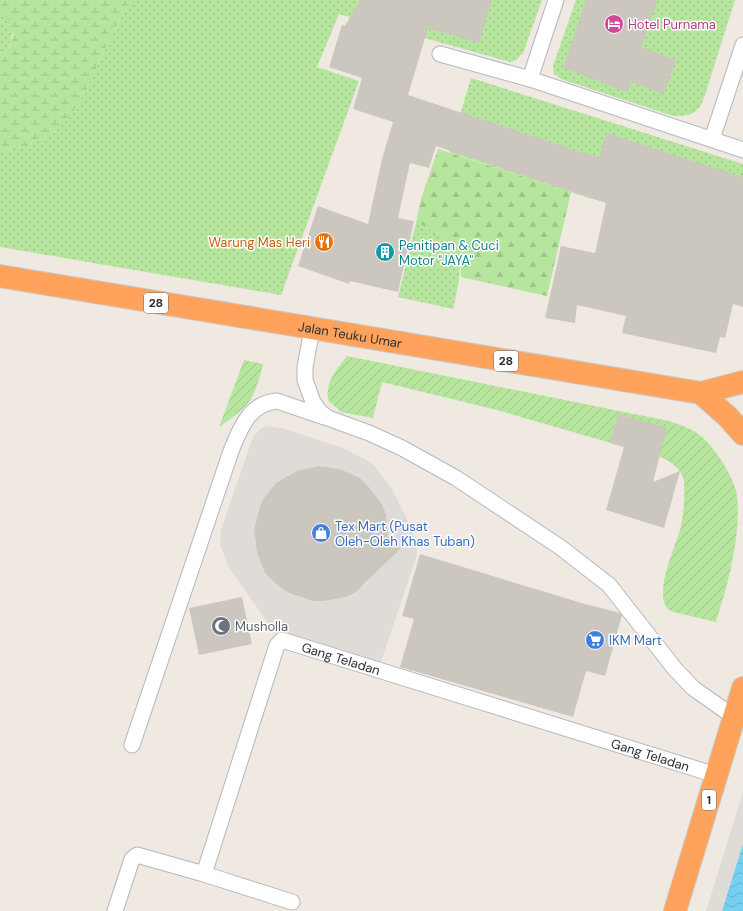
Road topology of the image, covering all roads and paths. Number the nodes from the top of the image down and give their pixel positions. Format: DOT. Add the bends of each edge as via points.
graph roads {
  1 [pos="556,0"];
  2 [pos="743,45"];
  3 [pos="440,54"];
  4 [pos="530,80"];
  5 [pos="712,140"];
  6 [pos="743,150"];
  7 [pos="0,276"];
  8 [pos="312,329"];
  9 [pos="743,382"];
  10 [pos="701,393"];
  11 [pos="328,418"];
  12 [pos="743,434"];
  13 [pos="743,688"];
  14 [pos="734,717"];
  15 [pos="132,745"];
  16 [pos="716,775"];
  17 [pos="204,874"];
  18 [pos="292,902"];
  19 [pos="115,911"];
  20 [pos="675,911"];
  1 -- 4 [label="lane"];
  2 -- 5 [label="lane"];
  3 -- 4 [label="lane"];
  4 -- 5 [label="lane"];
  5 -- 6 [label="lane"];
  7 -- 8 [label="highway, Jalan Teuku Umar / 28"];
  8 -- 10 [label="highway, Jalan Teuku Umar / 28"];
  8 -- 11 [label="lane" via="305,367 306,380 313,402"];
  9 -- 10 [label="highway, Jalan Teuku Umar / 28"];
  10 -- 12 [label="highway"];
  11 -- 14 [label="lane" via="369,433 456,478 560,547 609,585 693,688"];
  11 -- 15 [label="lane" via="277,401 269,401 258,406 242,426 231,451"];
  13 -- 14 [label="highway, 1"];
  14 -- 16 [label="highway, 1"];
  16 -- 17 [label="lane, Gang Teladan" via="282,640 277,645"];
  16 -- 20 [label="highway, 1"];
  17 -- 18 [label="lane"];
  17 -- 19 [label="lane" via="137,854 133,857"];
}
